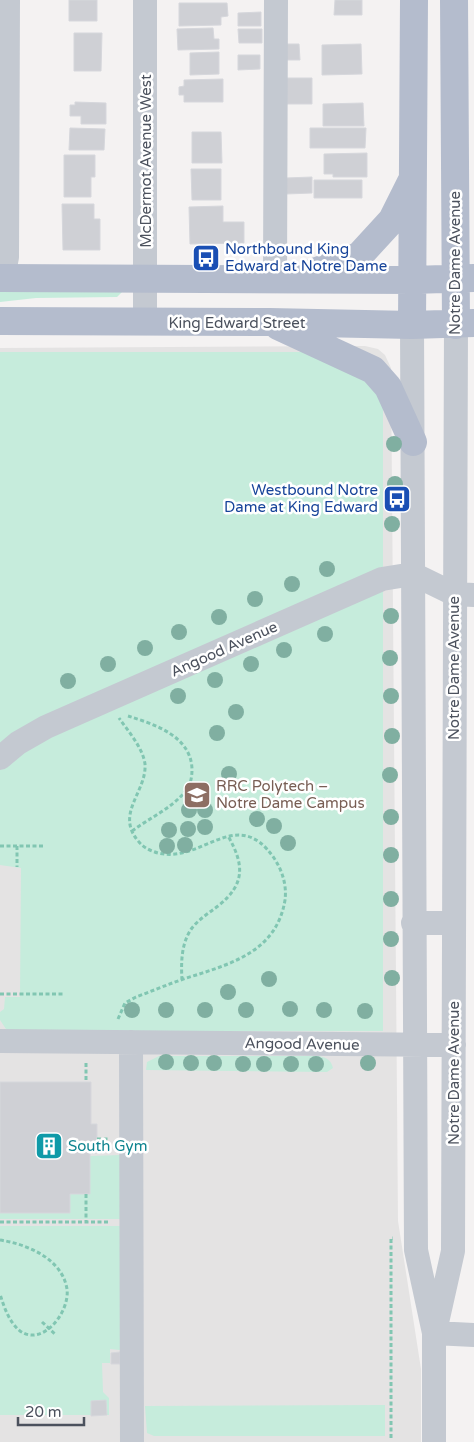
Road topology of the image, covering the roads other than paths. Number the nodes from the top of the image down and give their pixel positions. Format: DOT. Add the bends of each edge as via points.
graph roads {
  1 [pos="8,0"];
  2 [pos="145,0"];
  3 [pos="276,0"];
  4 [pos="414,0"];
  5 [pos="454,0"];
  6 [pos="454,161"];
  7 [pos="415,174"];
  8 [pos="474,223"];
  9 [pos="2,278"];
  10 [pos="145,278"];
  11 [pos="282,279"];
  12 [pos="465,279"];
  13 [pos="413,280"];
  14 [pos="0,322"];
  15 [pos="145,322"];
  16 [pos="270,322"];
  17 [pos="465,324"];
  18 [pos="412,325"];
  19 [pos="413,442"];
  20 [pos="413,574"];
  21 [pos="464,595"];
  22 [pos="0,758"];
  23 [pos="413,923"];
  24 [pos="454,923"];
  25 [pos="0,1041"];
  26 [pos="122,1042"];
  27 [pos="414,1045"];
  28 [pos="454,1045"];
  29 [pos="434,1333"];
  30 [pos="474,1335"];
  31 [pos="132,1442"];
  32 [pos="434,1442"];
  1 -- 9 [label="street" via="7,257"];
  2 -- 10 [label="street, McDermot Avenue West"];
  3 -- 11 [label="street"];
  4 -- 7 [label="main road, Notre Dame Avenue"];
  5 -- 6 [label="main road, Notre Dame Avenue"];
  6 -- 8 [label="main road"];
  6 -- 12 [label="main road, Notre Dame Avenue"];
  7 -- 11 [label="main road" via="392,220 359,256"];
  7 -- 13 [label="main road, Notre Dame Avenue"];
  9 -- 10 [label="main road"];
  10 -- 11 [label="main road"];
  10 -- 15 [label="street, McDermot Avenue West"];
  11 -- 13 [label="main road"];
  12 -- 13 [label="main road"];
  12 -- 17 [label="main road, Notre Dame Avenue"];
  13 -- 18 [label="main road, Notre Dame Avenue"];
  14 -- 15 [label="main road, King Edward Street"];
  15 -- 16 [label="main road, King Edward Street"];
  16 -- 18 [label="main road, King Edward Street"];
  16 -- 19 [label="main road" via="373,370 388,387"];
  17 -- 18 [label="main road, King Edward Street"];
  17 -- 21 [label="street, Notre Dame Avenue"];
  18 -- 19 [label="street, Notre Dame Avenue"];
  19 -- 20 [label="street, Notre Dame Avenue"];
  20 -- 21 [label="street"];
  20 -- 22 [label="street, Angood Avenue" via="382,579 73,715 18,743"];
  20 -- 23 [label="street, Notre Dame Avenue"];
  21 -- 24 [label="street, Notre Dame Avenue"];
  23 -- 24 [label="street"];
  23 -- 27 [label="street, Notre Dame Avenue"];
  24 -- 28 [label="street, Notre Dame Avenue"];
  25 -- 26 [label="street, Angood Avenue"];
  26 -- 27 [label="street, Angood Avenue"];
  26 -- 31 [label="street"];
  27 -- 28 [label="street, Angood Avenue"];
  27 -- 29 [label="street, Notre Dame Avenue" via="416,1250"];
  28 -- 29 [label="street, Notre Dame Avenue" via="453,1251"];
  29 -- 30 [label="street"];
  29 -- 32 [label="street, Notre Dame Avenue"];
}
